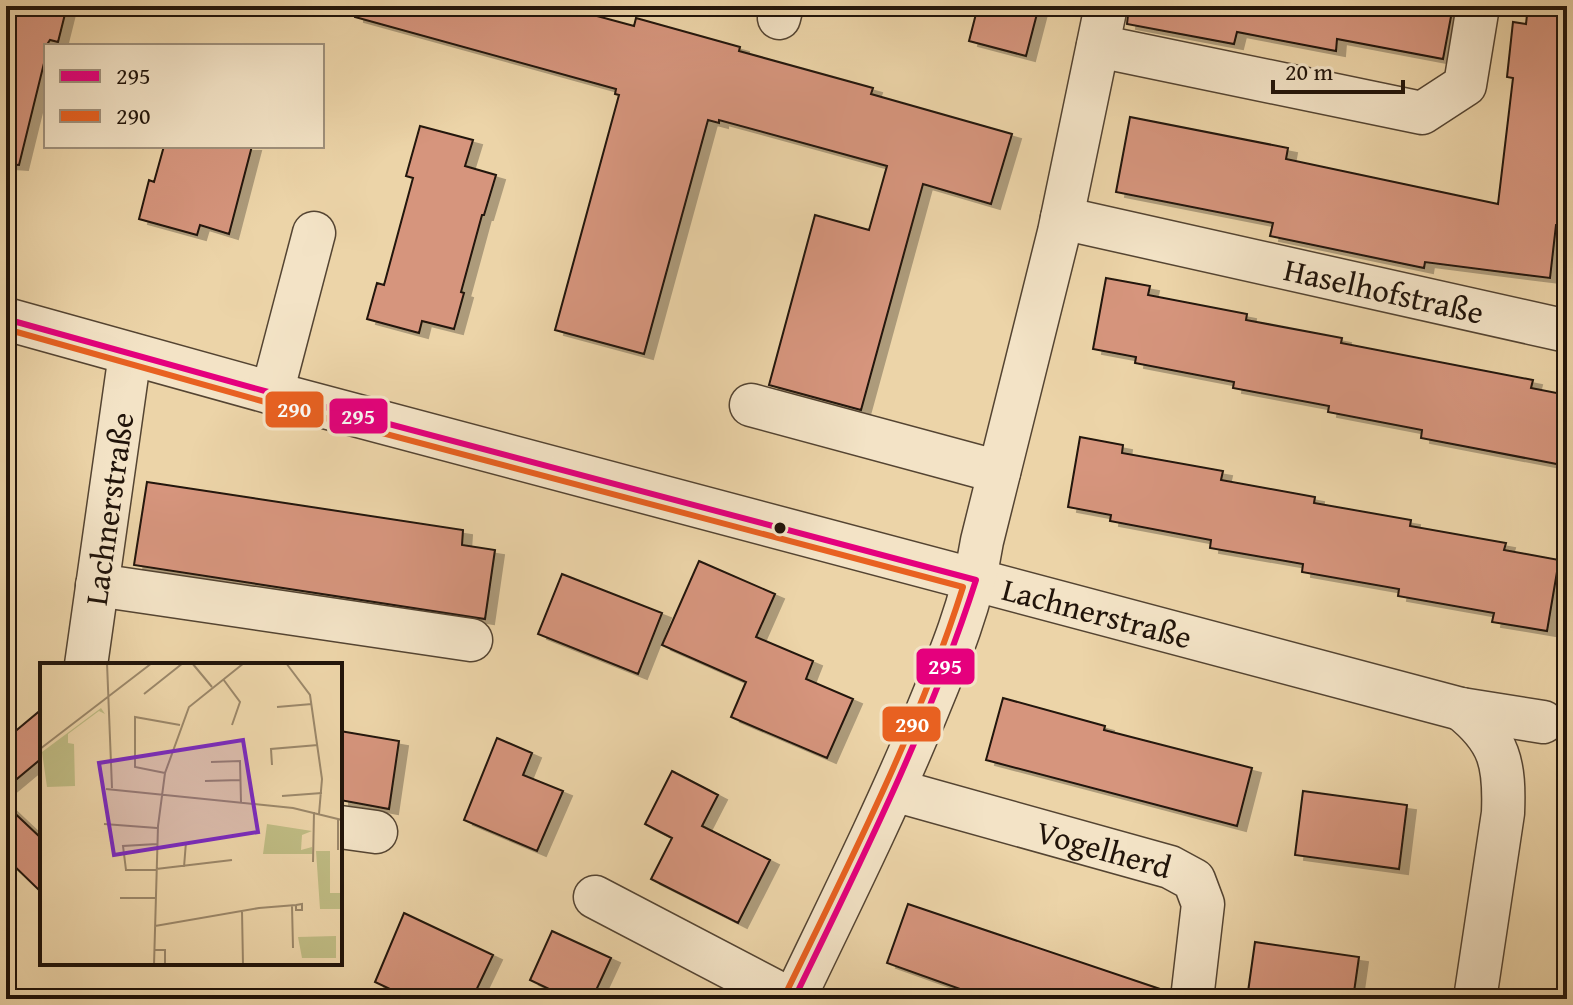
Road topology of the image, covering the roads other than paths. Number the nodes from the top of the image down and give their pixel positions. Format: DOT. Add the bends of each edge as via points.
graph roads {
  1 [pos="1106,6"];
  2 [pos="1478,6"];
  3 [pos="1098,46"];
  4 [pos="1062,218"];
  5 [pos="314,233"];
  6 [pos="6,319"];
  7 [pos="1567,331"];
  8 [pos="130,354"];
  9 [pos="272,393"];
  10 [pos="751,405"];
  11 [pos="999,472"];
  12 [pos="976,580"];
  13 [pos="97,585"];
  14 [pos="471,640"];
  15 [pos="86,663"];
  16 [pos="1461,709"];
  17 [pos="1543,722"];
  18 [pos="894,790"];
  19 [pos="595,897"];
  20 [pos="792,999"];
  21 [pos="1192,999"];
  22 [pos="1475,999"];
  1 -- 3 [label="street"];
  2 -- 3 [label="street" via="1465,85 1422,113"];
  3 -- 4 [label="street"];
  4 -- 7 [label="street, Haselhofstraße"];
  4 -- 11 [label="street"];
  5 -- 9 [label="street"];
  6 -- 8 [label="street, Lachnerstraße"];
  8 -- 9 [label="street, Lachnerstraße"];
  8 -- 13 [label="street, Lachnerstraße"];
  9 -- 12 [label="street, Lachnerstraße"];
  10 -- 11 [label="street"];
  11 -- 12 [label="street"];
  12 -- 16 [label="street, Lachnerstraße"];
  12 -- 18 [label="street"];
  13 -- 14 [label="street"];
  13 -- 15 [label="street, Lachnerstraße"];
  16 -- 17 [label="street, Lachnerstraße"];
  16 -- 22 [label="street, Lachnerstraße" via="1497,747 1504,788"];
  18 -- 20 [label="street"];
  18 -- 21 [label="street, Vogelherd" via="1170,867 1194,880 1203,904"];
  19 -- 20 [label="street"];
}
